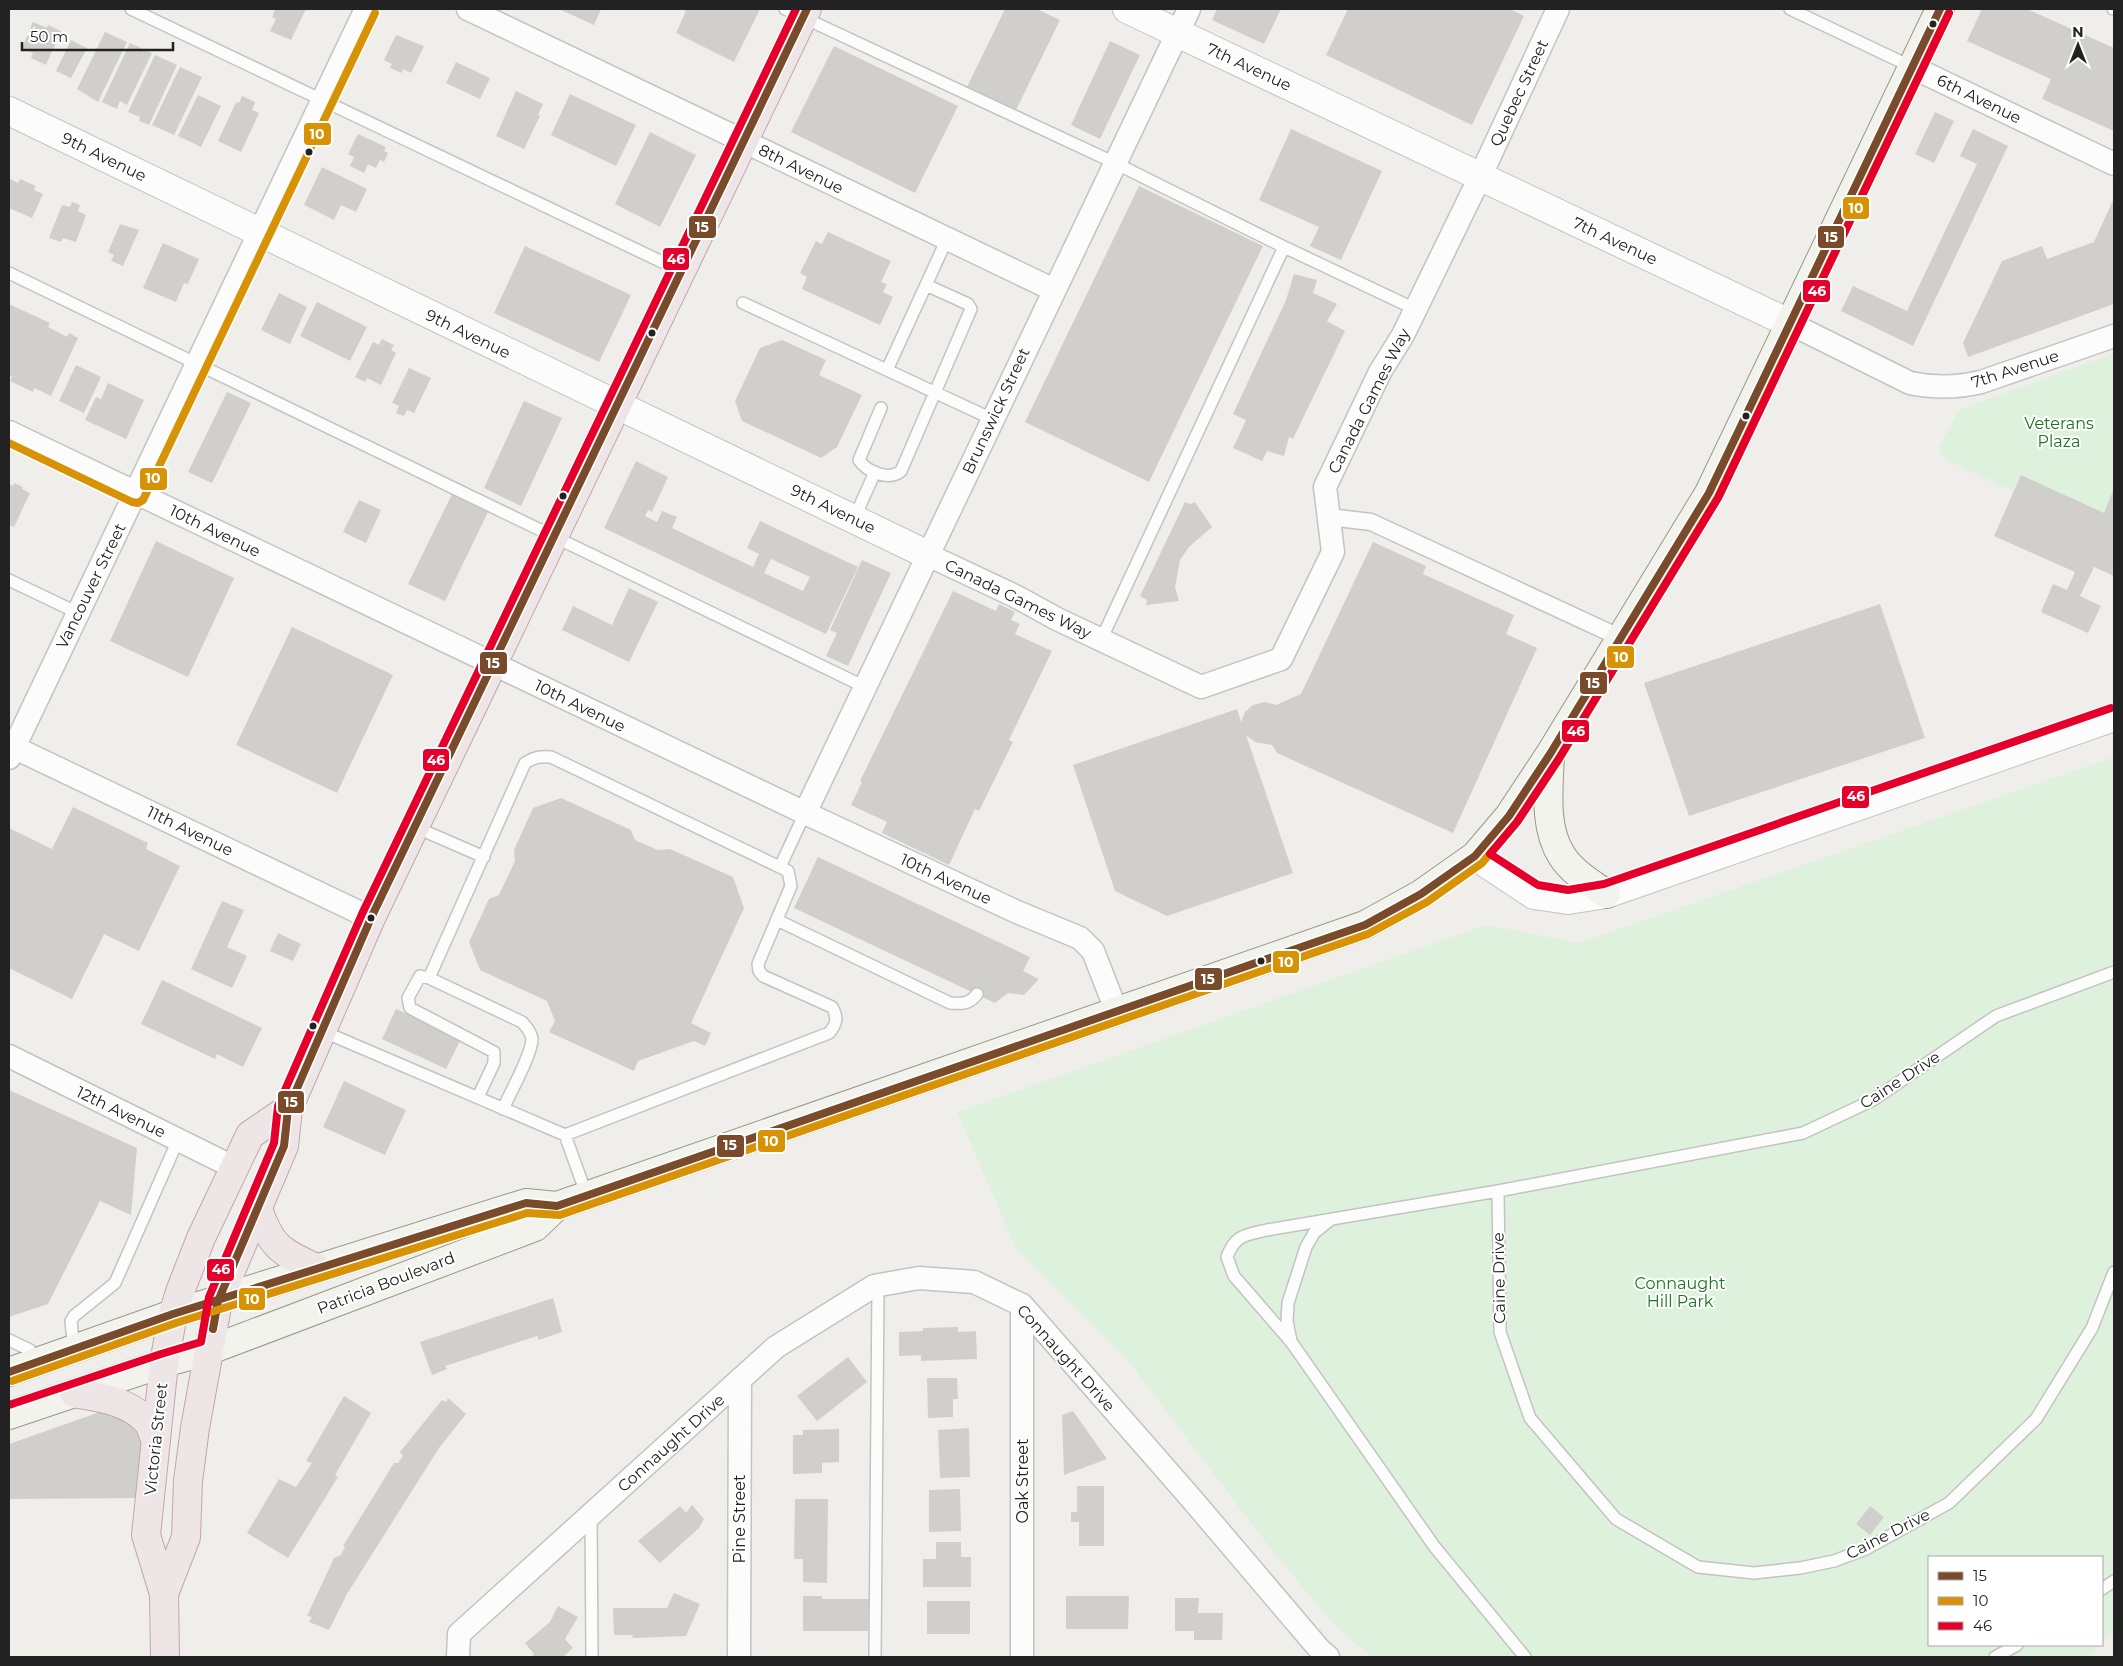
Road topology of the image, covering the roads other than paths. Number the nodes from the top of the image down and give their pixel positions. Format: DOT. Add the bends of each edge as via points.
graph roads {
  1 [pos="131,9"];
  2 [pos="366,9"];
  3 [pos="468,9"];
  4 [pos="1127,9"];
  5 [pos="1189,9"];
  6 [pos="1558,9"];
  7 [pos="1790,9"];
  8 [pos="1940,9"];
  9 [pos="798,12"];
  10 [pos="1178,33"];
  11 [pos="1912,67"];
  12 [pos="323,100"];
  13 [pos="9,111"];
  14 [pos="743,141"];
  15 [pos="1115,163"];
  16 [pos="2114,164"];
  17 [pos="1480,177"];
  18 [pos="260,233"];
  19 [pos="947,239"];
  20 [pos="1284,247"];
  21 [pos="681,271"];
  22 [pos="9,273"];
  23 [pos="926,285"];
  24 [pos="1054,290"];
  25 [pos="743,303"];
  26 [pos="1415,309"];
  27 [pos="1789,324"];
  28 [pos="2114,336"];
  29 [pos="197,364"];
  30 [pos="887,370"];
  31 [pos="934,392"];
  32 [pos="616,406"];
  33 [pos="881,408"];
  34 [pos="992,419"];
  35 [pos="9,432"];
  36 [pos="875,472"];
  37 [pos="136,493"];
  38 [pos="1329,517"];
  39 [pos="854,519"];
  40 [pos="553,537"];
  41 [pos="928,555"];
  42 [pos="9,580"];
  43 [pos="78,613"];
  44 [pos="1621,638"];
  45 [pos="1101,640"];
  46 [pos="493,664"];
  47 [pos="866,687"];
  48 [pos="2114,717"];
  49 [pos="10,750"];
  50 [pos="1550,754"];
  51 [pos="805,813"];
  52 [pos="415,827"];
  53 [pos="1475,856"];
  54 [pos="484,857"];
  55 [pos="780,867"];
  56 [pos="1606,894"];
  57 [pos="372,918"];
  58 [pos="777,920"];
  59 [pos="2114,972"];
  60 [pos="429,978"];
  61 [pos="977,994"];
  62 [pos="1116,1010"];
  63 [pos="322,1031"];
  64 [pos="9,1056"];
  65 [pos="478,1098"];
  66 [pos="288,1109"];
  67 [pos="503,1109"];
  68 [pos="566,1135"];
  69 [pos="178,1140"];
  70 [pos="233,1167"];
  71 [pos="1498,1191"];
  72 [pos="588,1196"];
  73 [pos="557,1206"];
  74 [pos="258,1210"];
  75 [pos="1331,1219"];
  76 [pos="316,1268"];
  77 [pos="2114,1272"];
  78 [pos="878,1285"];
  79 [pos="218,1301"];
  80 [pos="1022,1305"];
  81 [pos="174,1314"];
  82 [pos="9,1340"];
  83 [pos="1292,1343"];
  84 [pos="74,1349"];
  85 [pos="210,1350"];
  86 [pos="35,1363"];
  87 [pos="164,1363"];
  88 [pos="9,1372"];
  89 [pos="740,1380"];
  90 [pos="74,1393"];
  91 [pos="9,1415"];
  92 [pos="156,1441"];
  93 [pos="591,1515"];
  94 [pos="2114,1581"];
  95 [pos="2103,1588"];
  96 [pos="164,1594"];
  97 [pos="2015,1646"];
  98 [pos="1321,1655"];
  99 [pos="165,1657"];
  100 [pos="458,1657"];
  101 [pos="592,1657"];
  102 [pos="739,1657"];
  103 [pos="874,1657"];
  104 [pos="1022,1657"];
  105 [pos="1525,1657"];
  106 [pos="1995,1657"];
  1 -- 12 [label="lane"];
  2 -- 12 [label="street, Vancouver Street"];
  3 -- 14 [label="street, 8th Avenue"];
  4 -- 10 [label="street, 7th Avenue"];
  5 -- 10 [label="street, Brunswick Street"];
  6 -- 17 [label="street, Quebec Street"];
  7 -- 11 [label="lane, 6th Avenue"];
  8 -- 11 [label="main road, Patricia Boulevard"];
  9 -- 14 [label="highway, Victoria Street"];
  9 -- 15 [label="lane"];
  10 -- 15 [label="street, Brunswick Street"];
  10 -- 17 [label="street, 7th Avenue"];
  11 -- 16 [label="street, 6th Avenue"];
  11 -- 27 [label="main road, Patricia Boulevard"];
  12 -- 18 [label="street, Vancouver Street"];
  12 -- 21 [label="lane"];
  13 -- 18 [label="street, 9th Avenue"];
  14 -- 19 [label="street, 8th Avenue"];
  14 -- 21 [label="highway, Victoria Street"];
  15 -- 20 [label="lane"];
  15 -- 24 [label="street, Brunswick Street"];
  17 -- 26 [label="street, Canada Games Way"];
  17 -- 27 [label="street, 7th Avenue"];
  18 -- 29 [label="street, Vancouver Street"];
  18 -- 32 [label="street, 9th Avenue"];
  19 -- 23 [label="lane"];
  19 -- 24 [label="street, 8th Avenue"];
  20 -- 26 [label="lane"];
  20 -- 45 [label="lane"];
  21 -- 32 [label="highway, Victoria Street"];
  22 -- 29 [label="lane"];
  23 -- 30 [label="lane"];
  23 -- 31 [label="lane" via="968,304 971,309"];
  24 -- 34 [label="street, Brunswick Street"];
  25 -- 30 [label="lane"];
  26 -- 38 [label="street, Canada Games Way" via="1380,372 1325,487"];
  27 -- 28 [label="street, 7th Avenue" via="1910,383 1928,387 1980,382"];
  27 -- 44 [label="main road, Patricia Boulevard" via="1709,494"];
  29 -- 37 [label="street, Vancouver Street"];
  29 -- 40 [label="lane"];
  30 -- 31 [label="lane"];
  31 -- 34 [label="lane"];
  31 -- 36 [label="lane" via="901,471 895,476"];
  32 -- 39 [label="street, 9th Avenue"];
  32 -- 40 [label="highway, Victoria Street"];
  33 -- 36 [label="lane" via="859,460"];
  34 -- 41 [label="street, Brunswick Street"];
  35 -- 37 [label="street, 10th Avenue"];
  36 -- 39 [label="lane"];
  37 -- 43 [label="street, Vancouver Street"];
  37 -- 46 [label="street, 10th Avenue"];
  38 -- 44 [label="street" via="1370,522"];
  38 -- 45 [label="street, Canada Games Way" via="1333,552 1281,660 1201,687"];
  39 -- 41 [label="street, 9th Avenue"];
  40 -- 46 [label="highway, Victoria Street"];
  40 -- 47 [label="lane"];
  41 -- 45 [label="street, Canada Games Way"];
  41 -- 47 [label="street, Brunswick Street"];
  42 -- 43 [label="lane"];
  43 -- 49 [label="street, Vancouver Street"];
  44 -- 50 [label="main road, Patricia Boulevard"];
  46 -- 51 [label="street, 10th Avenue"];
  46 -- 52 [label="highway, Victoria Street"];
  47 -- 51 [label="street, Brunswick Street"];
  48 -- 56 [label="street"];
  49 -- 57 [label="street, 11th Avenue"];
  50 -- 53 [label="main road, Patricia Boulevard" via="1508,816"];
  50 -- 56 [label="main road" via="1548,802 1554,840 1562,857 1575,871"];
  51 -- 55 [label="lane"];
  51 -- 62 [label="street, 10th Avenue" via="1080,938 1093,951"];
  52 -- 54 [label="lane"];
  52 -- 57 [label="highway, Victoria Street"];
  53 -- 56 [label="street" via="1534,895 1568,900"];
  53 -- 62 [label="main road, Patricia Boulevard" via="1421,894 1365,925"];
  54 -- 55 [label="lane" via="525,763 541,756 551,757"];
  54 -- 60 [label="lane"];
  55 -- 58 [label="lane" via="788,872 791,886"];
  57 -- 63 [label="highway, Victoria Street"];
  58 -- 61 [label="lane" via="950,1003 967,1003"];
  58 -- 68 [label="lane" via="758,971 832,1007 836,1020 829,1033"];
  59 -- 71 [label="lane, Caine Drive" via="1996,1016 1873,1100 1803,1133"];
  60 -- 65 [label="lane" via="417,978 408,998 410,1008 494,1052 494,1063"];
  60 -- 67 [label="lane" via="522,1022 528,1029 532,1037 531,1048"];
  62 -- 72 [label="main road, Patricia Boulevard" via="922,1081"];
  63 -- 65 [label="lane"];
  63 -- 66 [label="highway, Victoria Street"];
  64 -- 69 [label="street, 12th Avenue"];
  65 -- 67 [label="lane"];
  66 -- 70 [label="highway, Victoria Street" via="250,1135"];
  66 -- 74 [label="highway, Victoria Street" via="284,1146"];
  67 -- 68 [label="lane"];
  68 -- 72 [label="lane"];
  69 -- 70 [label="street, 12th Avenue"];
  69 -- 84 [label="lane" via="115,1283 74,1316 71,1322"];
  70 -- 81 [label="highway, Victoria Street" via="201,1238"];
  71 -- 75 [label="lane, Caine Drive"];
  71 -- 77 [label="lane, Caine Drive" via="1500,1332 1530,1418 1616,1519 1698,1567 1754,1573 1834,1561 1866,1549 1949,1503 2036,1419 2092,1328"];
  72 -- 73 [label="main road, Patricia Boulevard"];
  73 -- 76 [label="main road, Patricia Boulevard" via="526,1203"];
  73 -- 85 [label="main road, Patricia Boulevard" via="535,1227"];
  74 -- 76 [label="highway" via="266,1234 287,1255"];
  74 -- 79 [label="highway, Victoria Street"];
  75 -- 83 [label="lane, Caine Drive" via="1314,1233 1306,1247 1288,1303 1287,1321"];
  75 -- 83 [label="lane, Caine Drive" via="1244,1235 1232,1244 1227,1257 1234,1276"];
  76 -- 79 [label="main road, Patricia Boulevard"];
  78 -- 80 [label="street, Connaught Drive" via="919,1278 974,1282"];
  78 -- 89 [label="street, Connaught Drive" via="776,1347"];
  78 -- 103 [label="lane"];
  79 -- 81 [label="main road, Patricia Boulevard"];
  79 -- 85 [label="highway, Victoria Street"];
  80 -- 98 [label="street, Connaught Drive" via="1190,1497"];
  80 -- 104 [label="street, Oak Street"];
  81 -- 84 [label="main road, Patricia Boulevard"];
  81 -- 87 [label="highway, Victoria Street"];
  82 -- 86 [label="lane" via="30,1350"];
  83 -- 105 [label="lane, Caine Drive" via="1434,1546"];
  84 -- 86 [label="main road, Patricia Boulevard"];
  85 -- 87 [label="main road, Patricia Boulevard"];
  85 -- 96 [label="highway, Victoria Street" via="188,1482 186,1537"];
  86 -- 88 [label="main road, Patricia Boulevard"];
  87 -- 90 [label="main road, Patricia Boulevard"];
  87 -- 92 [label="highway, Victoria Street"];
  89 -- 93 [label="street, Connaught Drive"];
  89 -- 102 [label="street, Pine Street"];
  90 -- 91 [label="main road, Patricia Boulevard"];
  90 -- 92 [label="highway" via="105,1399 130,1409 148,1421"];
  92 -- 96 [label="highway, Victoria Street" via="146,1535"];
  93 -- 100 [label="street, Connaught Drive" via="459,1634"];
  93 -- 101 [label="lane"];
  94 -- 95 [label="lane"];
  96 -- 99 [label="highway, Victoria Street"];
  97 -- 106 [label="lane"];
}
